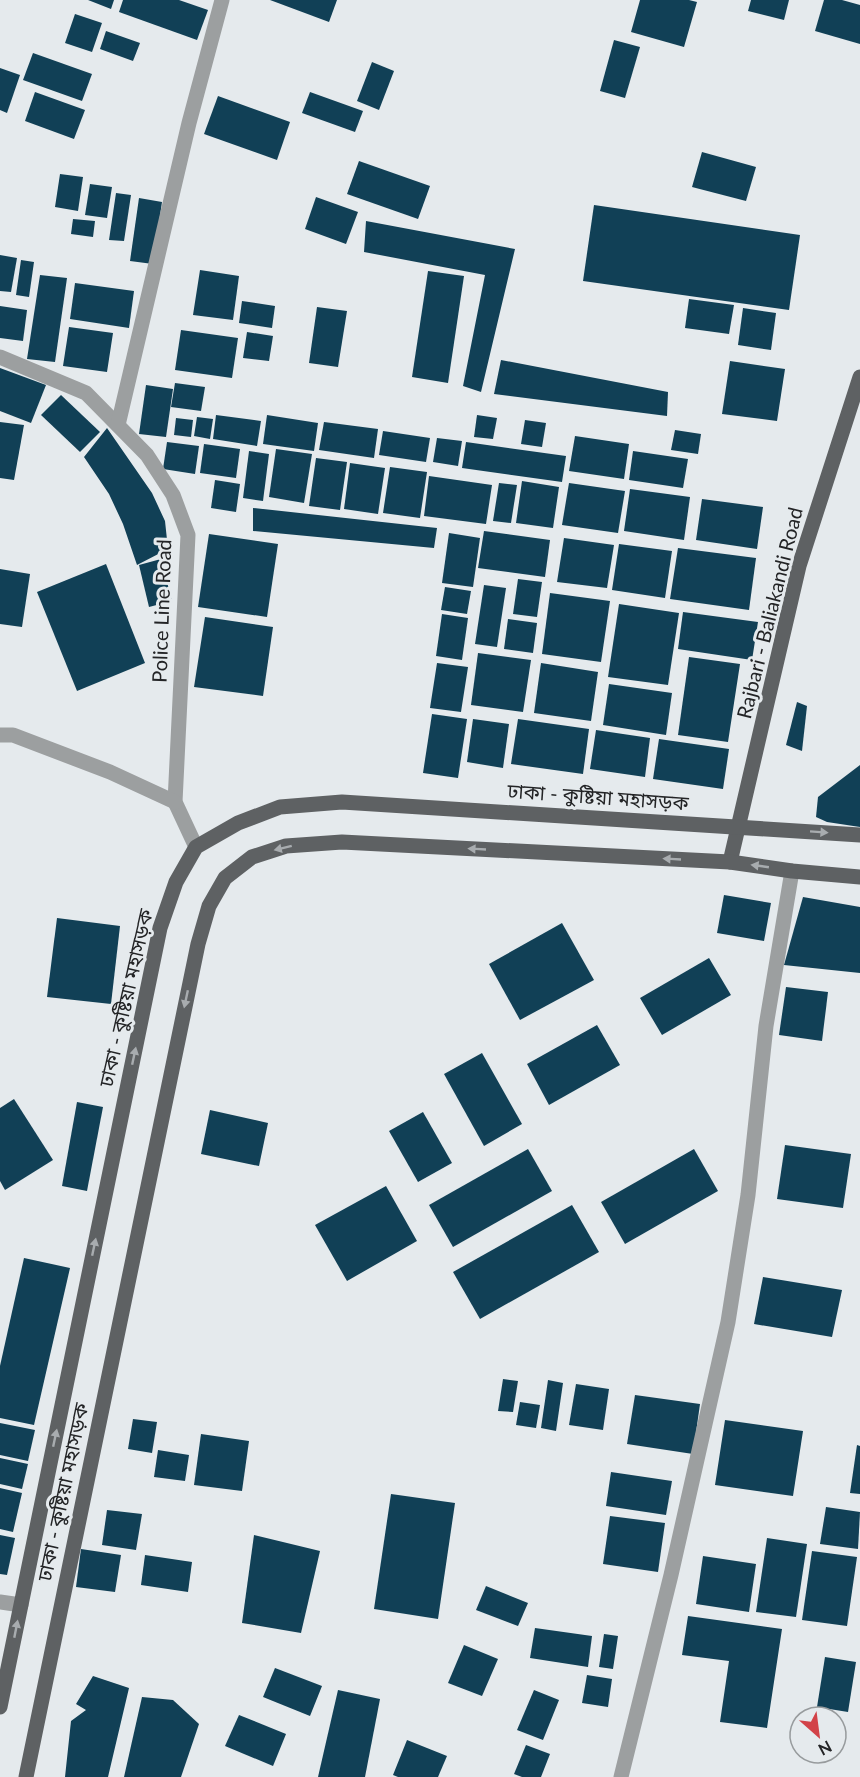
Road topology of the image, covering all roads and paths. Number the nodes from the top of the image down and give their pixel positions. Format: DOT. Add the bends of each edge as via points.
graph roads {
  1 [pos="222,0"];
  2 [pos="0,357"];
  3 [pos="860,376"];
  4 [pos="118,425"];
  5 [pos="0,735"];
  6 [pos="175,802"];
  7 [pos="740,827"];
  8 [pos="860,835"];
  9 [pos="196,847"];
  10 [pos="730,862"];
  11 [pos="792,871"];
  12 [pos="860,877"];
  13 [pos="0,1602"];
  14 [pos="21,1605"];
  15 [pos="0,1707"];
  16 [pos="26,1777"];
  17 [pos="621,1777"];
  1 -- 4 [label="street"];
  2 -- 4 [label="street, Police Line Road" via="86,393"];
  3 -- 7 [label="main road, Rajbari - Baliakandi Road" via="799,566"];
  4 -- 6 [label="street, Police Line Road" via="147,455 173,495 188,535"];
  5 -- 6 [label="street" via="13,735 110,772"];
  6 -- 9 [label="street, Police Line Road"];
  7 -- 8 [label="main road, ঢাকা - কুষ্টিয়া মহাসড়ক, one-way"];
  7 -- 9 [label="main road, ঢাকা - কুষ্টিয়া মহাসড়ক" via="342,802 280,807 237,823"];
  7 -- 10 [label="main road, Rajbari - Baliakandi Road"];
  14 -- 9 [label="main road, ঢাকা - কুষ্টিয়া মহাসড়ক, one-way" via="160,928 176,882"];
  11 -- 10 [label="main road, ঢাকা - কুষ্টিয়া মহাসড়ক, one-way"];
  10 -- 16 [label="main road, ঢাকা - কুষ্টিয়া মহাসড়ক, one-way" via="342,842 286,846 252,857 225,878 209,906 198,944"];
  11 -- 12 [label="main road, ঢাকা - কুষ্টিয়া মহাসড়ক"];
  11 -- 17 [label="street" via="766,1026 748,1195 728,1323"];
  13 -- 14 [label="street"];
  15 -- 14 [label="main road, ঢাকা - কুষ্টিয়া মহাসড়ক, one-way"];
}
